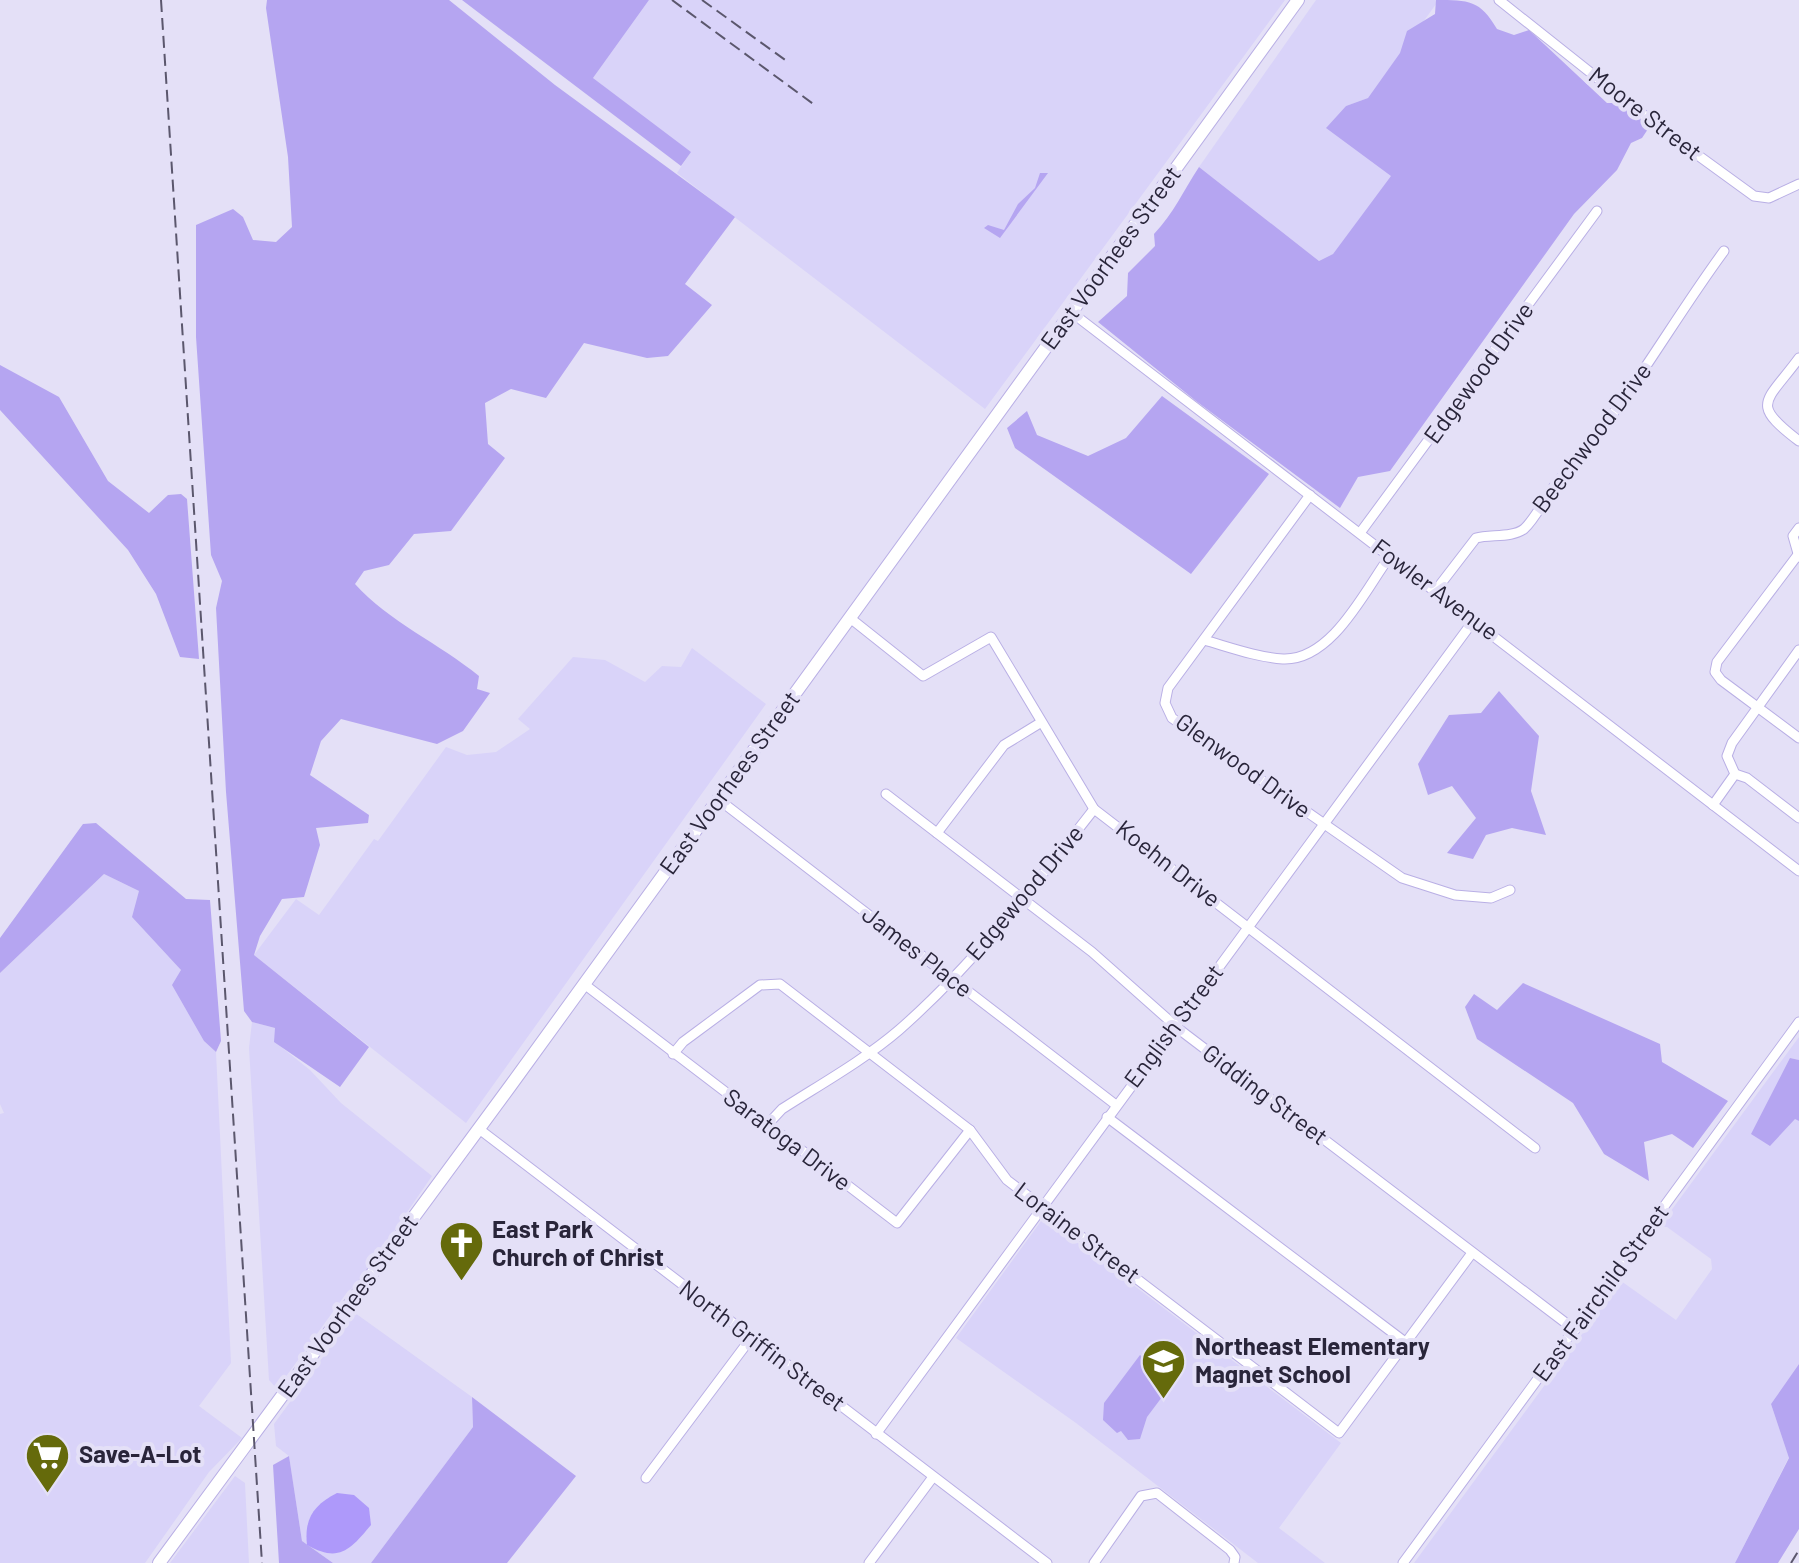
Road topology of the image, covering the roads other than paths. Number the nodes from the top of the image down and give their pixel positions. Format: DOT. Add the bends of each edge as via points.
graph roads {
  1 [pos="1298,0"];
  2 [pos="1499,0"];
  3 [pos="1799,184"];
  4 [pos="1597,211"];
  5 [pos="1724,251"];
  6 [pos="1071,312"];
  7 [pos="1799,358"];
  8 [pos="1799,441"];
  9 [pos="1310,495"];
  10 [pos="1796,532"];
  11 [pos="1360,533"];
  12 [pos="1390,556"];
  13 [pos="1798,556"];
  14 [pos="1436,590"];
  15 [pos="850,618"];
  16 [pos="1474,620"];
  17 [pos="1204,640"];
  18 [pos="1799,650"];
  19 [pos="1757,708"];
  20 [pos="1040,723"];
  21 [pos="1799,738"];
  22 [pos="1735,774"];
  23 [pos="886,794"];
  24 [pos="718,799"];
  25 [pos="1713,805"];
  26 [pos="1094,809"];
  27 [pos="1799,818"];
  28 [pos="1323,824"];
  29 [pos="937,833"];
  30 [pos="1799,871"];
  31 [pos="1510,890"];
  32 [pos="1022,901"];
  33 [pos="1248,927"];
  34 [pos="952,979"];
  35 [pos="584,984"];
  36 [pos="1799,1022"];
  37 [pos="1174,1026"];
  38 [pos="869,1053"];
  39 [pos="673,1054"];
  40 [pos="1116,1105"];
  41 [pos="1107,1117"];
  42 [pos="768,1124"];
  43 [pos="479,1129"];
  44 [pos="970,1130"];
  45 [pos="1535,1148"];
  46 [pos="1042,1206"];
  47 [pos="1472,1253"];
  48 [pos="1575,1330"];
  49 [pos="751,1338"];
  50 [pos="1405,1342"];
  51 [pos="876,1434"];
  52 [pos="933,1477"];
  53 [pos="646,1478"];
  54 [pos="1235,1560"];
  55 [pos="159,1563"];
  56 [pos="869,1563"];
  57 [pos="1047,1563"];
  58 [pos="1094,1563"];
  59 [pos="1403,1563"];
  1 -- 6 [label="main road, East Voorhees Street"];
  2 -- 3 [label="street, Moore Street" via="1754,196 1769,198"];
  4 -- 11 [label="street, Edgewood Drive"];
  5 -- 14 [label="street, Beechwood Drive" via="1600,433 1524,529 1476,538"];
  6 -- 9 [label="street, Fowler Avenue"];
  6 -- 15 [label="main road, East Voorhees Street"];
  7 -- 8 [label="street" via="1768,400 1766,411"];
  9 -- 11 [label="street, Fowler Avenue"];
  9 -- 17 [label="street, Glenwood Drive"];
  10 -- 13 [label="street"];
  11 -- 12 [label="street, Fowler Avenue"];
  12 -- 14 [label="street, Fowler Avenue"];
  12 -- 17 [label="street" via="1331,636 1312,652 1285,659"];
  13 -- 19 [label="street" via="1717,662 1715,672"];
  14 -- 16 [label="street, Fowler Avenue"];
  15 -- 20 [label="street, Koehn Drive" via="923,676 991,637"];
  15 -- 24 [label="main road, East Voorhees Street"];
  16 -- 25 [label="street, Fowler Avenue"];
  16 -- 28 [label="street, English Street"];
  17 -- 28 [label="street, Glenwood Drive" via="1168,688 1165,703 1172,718"];
  18 -- 19 [label="street"];
  19 -- 21 [label="street"];
  19 -- 22 [label="street" via="1727,756"];
  20 -- 26 [label="street, Koehn Drive"];
  20 -- 29 [label="street" via="1004,745"];
  22 -- 25 [label="street"];
  22 -- 27 [label="street"];
  23 -- 29 [label="street, Gidding Street"];
  24 -- 34 [label="street, James Place"];
  24 -- 35 [label="main road, East Voorhees Street"];
  25 -- 30 [label="street, Fowler Avenue"];
  26 -- 32 [label="street, Edgewood Drive"];
  26 -- 33 [label="street, Koehn Drive"];
  28 -- 31 [label="street, Glenwood Drive" via="1373,860 1429,888 1491,898"];
  28 -- 33 [label="street, English Street"];
  29 -- 32 [label="street, Gidding Street"];
  32 -- 34 [label="street, Edgewood Drive"];
  32 -- 37 [label="street, Gidding Street" via="1092,952"];
  33 -- 37 [label="street, English Street"];
  33 -- 45 [label="street, Koehn Drive"];
  34 -- 38 [label="street, Edgewood Drive"];
  34 -- 40 [label="street, James Place"];
  35 -- 39 [label="street, Saratoga Drive"];
  35 -- 43 [label="main road, East Voorhees Street"];
  36 -- 48 [label="street, East Fairchild Street"];
  37 -- 40 [label="street, English Street"];
  37 -- 47 [label="street, Gidding Street"];
  38 -- 39 [label="street, Loraine Street" via="780,984 770,982"];
  38 -- 42 [label="street, Edgewood Drive" via="782,1109"];
  38 -- 44 [label="street, Loraine Street"];
  39 -- 42 [label="street, Saratoga Drive"];
  40 -- 41 [label="street, English Street"];
  41 -- 46 [label="street, English Street"];
  41 -- 50 [label="street"];
  42 -- 44 [label="street, Saratoga Drive" via="897,1223"];
  43 -- 49 [label="street, North Griffin Street"];
  43 -- 55 [label="main road, East Voorhees Street"];
  44 -- 46 [label="street, Loraine Street" via="1007,1180"];
  46 -- 50 [label="street, Loraine Street" via="1339,1433"];
  46 -- 51 [label="street, English Street"];
  47 -- 48 [label="street, Gidding Street"];
  47 -- 50 [label="street"];
  48 -- 59 [label="street, East Fairchild Street"];
  49 -- 51 [label="street, North Griffin Street"];
  49 -- 53 [label="street"];
  51 -- 52 [label="street, North Griffin Street"];
  52 -- 56 [label="street"];
  52 -- 57 [label="street, North Griffin Street"];
  54 -- 58 [label="street" via="1150,1492 1141,1496"];
}
